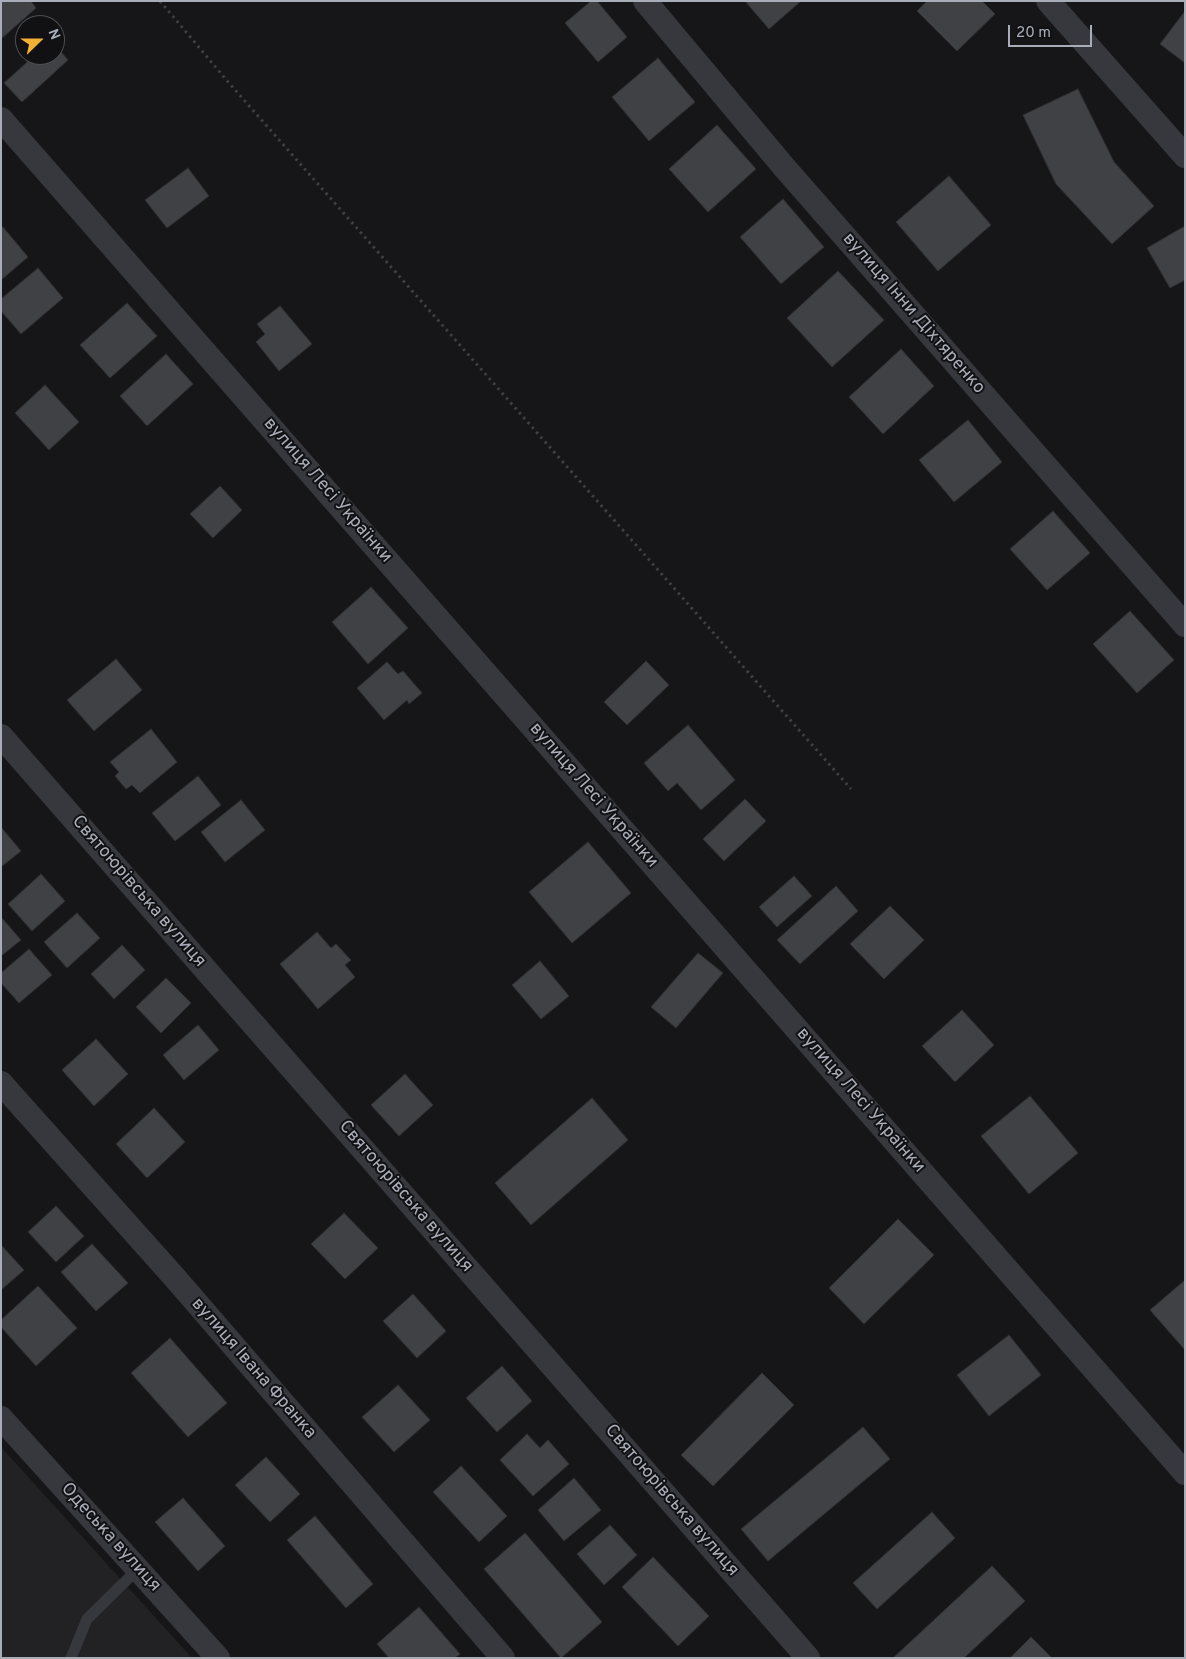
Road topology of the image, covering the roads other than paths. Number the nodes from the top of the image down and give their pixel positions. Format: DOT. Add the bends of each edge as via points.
graph roads {
  1 [pos="644,1"];
  2 [pos="1048,1"];
  3 [pos="1,119"];
  4 [pos="1185,156"];
  5 [pos="1185,625"];
  6 [pos="1,736"];
  7 [pos="1,1083"];
  8 [pos="1,1418"];
  9 [pos="1185,1473"];
  10 [pos="138,1569"];
  11 [pos="71,1658"];
  12 [pos="218,1658"];
  13 [pos="503,1658"];
  14 [pos="808,1658"];
  1 -- 5 [label="street, вулиця Інни Діхтяренко" via="784,167"];
  2 -- 4 [label="street"];
  3 -- 9 [label="street, вулиця Лесі Українки"];
  6 -- 14 [label="street, Святоюрівська вулиця"];
  7 -- 13 [label="street, вулиця Івана Франка" via="176,1279"];
  8 -- 10 [label="street, Одеська вулиця"];
  10 -- 11 [label="lane" via="87,1619"];
  10 -- 12 [label="street, Одеська вулиця"];
}
